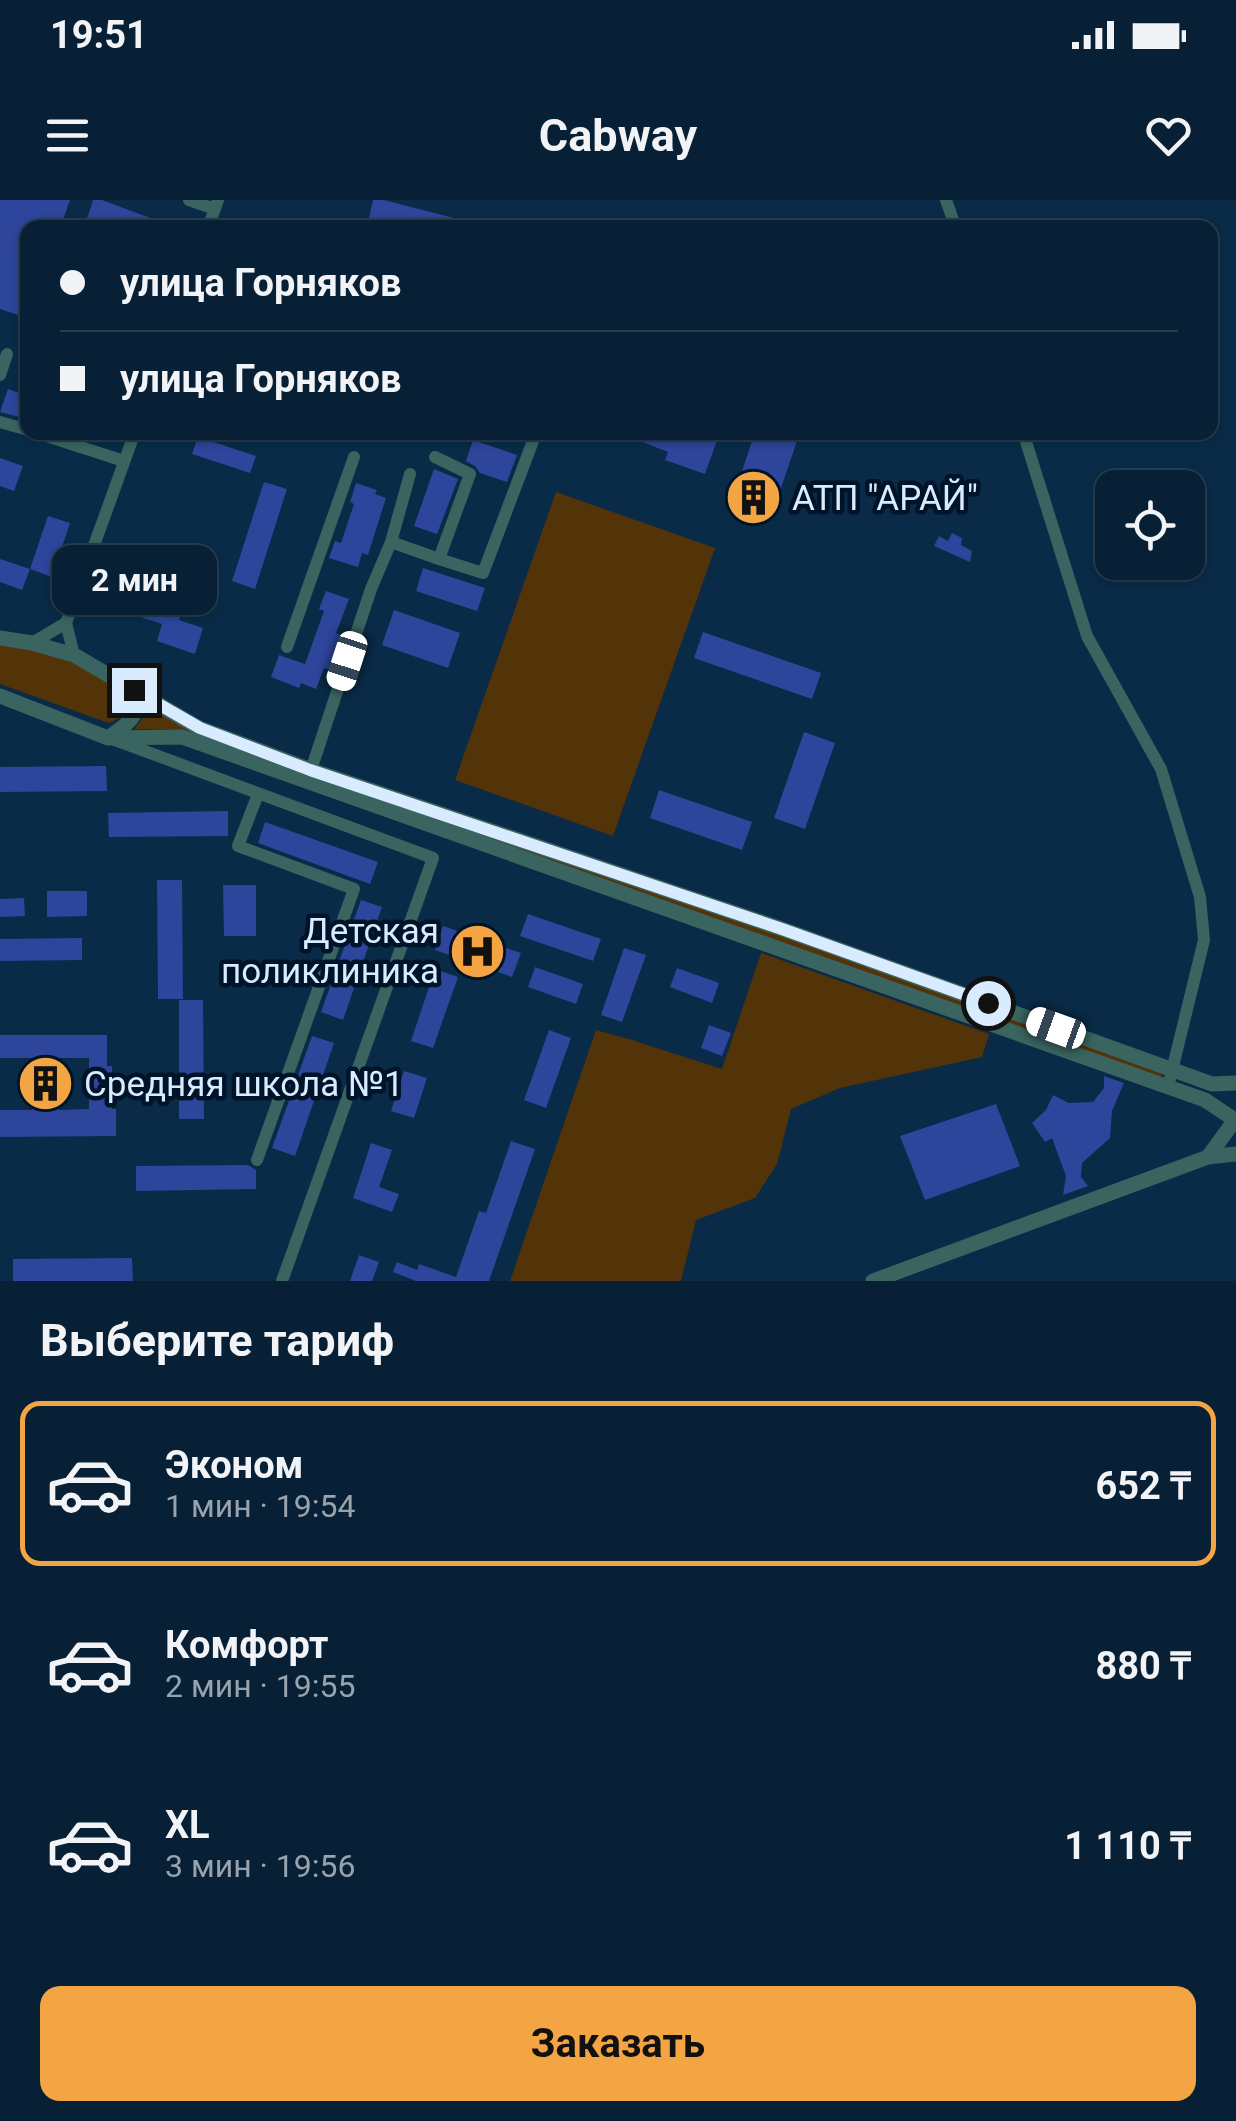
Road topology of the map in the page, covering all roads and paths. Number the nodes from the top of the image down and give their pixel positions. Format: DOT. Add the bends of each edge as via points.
graph roads {
  1 [pos="189,200"];
  2 [pos="217,204"];
  3 [pos="7,354"];
  4 [pos="0,374"];
  5 [pos="56,440"];
  6 [pos="131,440"];
  7 [pos="1026,440"];
  8 [pos="532,442"];
  9 [pos="354,457"];
  10 [pos="435,457"];
  11 [pos="124,462"];
  12 [pos="410,474"];
  13 [pos="391,542"];
  14 [pos="439,559"];
  15 [pos="66,622"];
  16 [pos="0,638"];
  17 [pos="32,642"];
  18 [pos="287,647"];
  19 [pos="74,655"];
  20 [pos="134,690"];
  21 [pos="0,696"];
  22 [pos="108,738"];
  23 [pos="310,770"];
  24 [pos="258,794"];
  25 [pos="1173,1070"];
  26 [pos="1236,1082"];
  27 [pos="1168,1087"];
  28 [pos="1236,1107"];
  29 [pos="1235,1123"];
  30 [pos="1236,1154"];
  31 [pos="1208,1157"];
  32 [pos="257,1160"];
  33 [pos="282,1281"];
  34 [pos="873,1281"];
  1 -- 2 [label="street"];
  3 -- 4 [label="street"];
  5 -- 11 [label="street"];
  6 -- 11 [label="street"];
  7 -- 25 [label="street" via="1087,636 1161,769 1200,898 1204,940"];
  8 -- 14 [label="street" via="483,573"];
  9 -- 18 [label="street"];
  10 -- 14 [label="street" via="470,474"];
  11 -- 15 [label="street"];
  12 -- 13 [label="street"];
  13 -- 14 [label="street"];
  13 -- 23 [label="street"];
  15 -- 17 [label="street"];
  15 -- 19 [label="street"];
  16 -- 17 [label="street"];
  17 -- 19 [label="street"];
  19 -- 20 [label="street"];
  20 -- 22 [label="street" via="132,722"];
  20 -- 23 [label="street" via="200,728"];
  21 -- 22 [label="street"];
  22 -- 24 [label="street"];
  22 -- 27 [label="street" via="182,737"];
  23 -- 25 [label="street"];
  24 -- 32 [label="street" via="238,846 354,888"];
  24 -- 33 [label="street" via="433,858"];
  25 -- 26 [label="street" via="1212,1084"];
  25 -- 27 [label="street"];
  27 -- 29 [label="street" via="1204,1100"];
  28 -- 29 [label="street"];
  29 -- 31 [label="street"];
  30 -- 31 [label="street"];
  31 -- 34 [label="street"];
}
